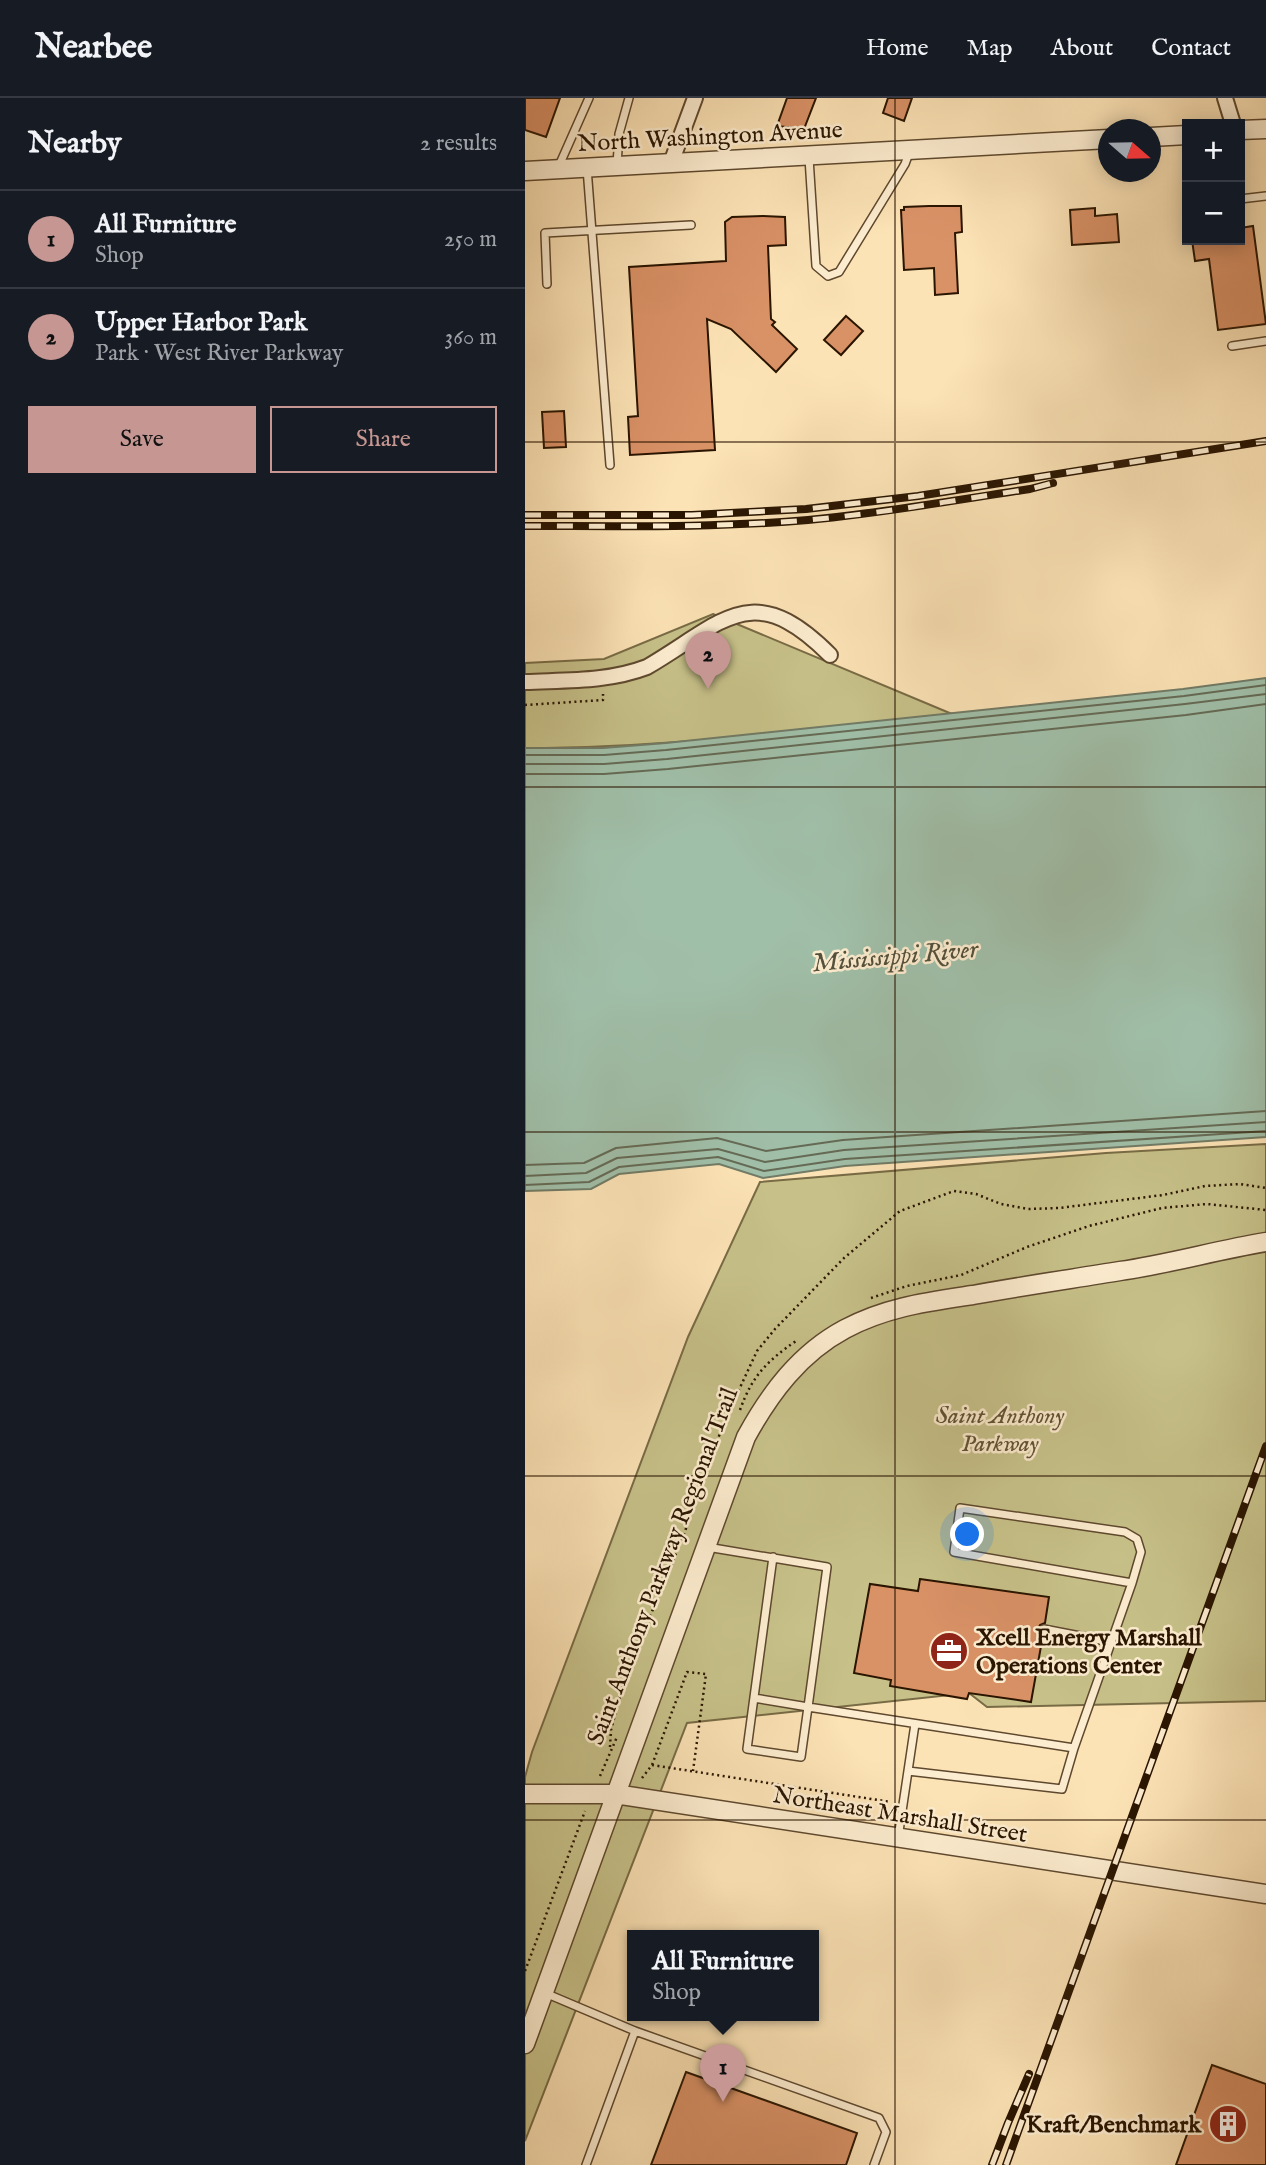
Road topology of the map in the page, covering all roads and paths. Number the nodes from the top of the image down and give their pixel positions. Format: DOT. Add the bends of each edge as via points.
graph roads {
  1 [pos="589,98"];
  2 [pos="629,98"];
  3 [pos="695,98"];
  4 [pos="1225,98"];
  5 [pos="1231,119"];
  6 [pos="1266,129"];
  7 [pos="1245,130"];
  8 [pos="1182,135"];
  9 [pos="1161,136"];
  10 [pos="1098,140"];
  11 [pos="911,149"];
  12 [pos="809,154"];
  13 [pos="670,163"];
  14 [pos="617,166"];
  15 [pos="587,167"];
  16 [pos="557,169"];
  17 [pos="525,171"];
  18 [pos="1266,196"];
  19 [pos="1245,198"];
  20 [pos="691,225"];
  21 [pos="592,231"];
  22 [pos="547,284"];
  23 [pos="1266,341"];
  24 [pos="1232,346"];
  25 [pos="610,465"];
  26 [pos="830,656"];
  27 [pos="525,682"];
  28 [pos="603,701"];
  29 [pos="525,705"];
  30 [pos="1266,1188"];
  31 [pos="1266,1210"];
  32 [pos="1266,1242"];
  33 [pos="866,1300"];
  34 [pos="797,1340"];
  35 [pos="740,1412"];
  36 [pos="706,1547"];
  37 [pos="773,1557"];
  38 [pos="1132,1583"];
  39 [pos="1044,1629"];
  40 [pos="1111,1642"];
  41 [pos="754,1698"];
  42 [pos="809,1707"];
  43 [pos="915,1724"];
  44 [pos="618,1735"];
  45 [pos="1074,1748"];
  46 [pos="610,1750"];
  47 [pos="652,1765"];
  48 [pos="693,1771"];
  49 [pos="908,1771"];
  50 [pos="601,1773"];
  51 [pos="642,1776"];
  52 [pos="525,1794"];
  53 [pos="615,1794"];
  54 [pos="903,1804"];
  55 [pos="580,1824"];
  56 [pos="898,1839"];
  57 [pos="1266,1894"];
  58 [pos="525,1970"];
  59 [pos="544,1992"];
  60 [pos="635,2031"];
  61 [pos="525,2044"];
  62 [pos="586,2165"];
  63 [pos="874,2165"];
  1 -- 16 [label="lane"];
  2 -- 14 [label="lane" via="619,134"];
  3 -- 13 [label="street"];
  4 -- 5 [label="street"];
  6 -- 7 [label="street"];
  8 -- 9 [label="street"];
  10 -- 11 [label="street, North Washington Avenue"];
  11 -- 12 [label="street, North Washington Avenue"];
  11 -- 12 [label="lane" via="839,272 828,276 816,266"];
  12 -- 13 [label="street, North Washington Avenue"];
  13 -- 14 [label="street, North Washington Avenue"];
  14 -- 15 [label="street, North Washington Avenue"];
  15 -- 16 [label="street, North Washington Avenue"];
  15 -- 21 [label="lane"];
  16 -- 17 [label="street, North Washington Avenue"];
  18 -- 19 [label="lane"];
  20 -- 21 [label="lane"];
  21 -- 22 [label="lane" via="545,233"];
  21 -- 25 [label="lane"];
  23 -- 24 [label="lane"];
  26 -- 27 [label="street" via="811,636 762,611 734,614 632,673"];
  28 -- 29 [label="path"];
  30 -- 46 [label="path" via="1205,1186 1028,1209 954,1191 900,1211 844,1258 757,1351 724,1422 625,1677"];
  31 -- 33 [label="path" via="1207,1204 1162,1208 1089,1226 961,1275"];
  32 -- 36 [label="street" via="1136,1269 914,1304 876,1313 842,1330 812,1350 760,1413 746,1437"];
  34 -- 35 [label="path, Saint Anthony Parkway Regional Trail" via="754,1378"];
  36 -- 37 [label="lane"];
  36 -- 53 [label="street"];
  37 -- 41 [label="lane"];
  37 -- 42 [label="lane" via="827,1567"];
  38 -- 38 [label="lane" via="1141,1552 1136,1539 1125,1532 960,1508 954,1552"];
  38 -- 40 [label="lane"];
  39 -- 40 [label="lane"];
  40 -- 45 [label="lane"];
  41 -- 42 [label="lane"];
  41 -- 42 [label="lane" via="747,1749 801,1758"];
  42 -- 43 [label="lane"];
  43 -- 45 [label="lane"];
  43 -- 49 [label="lane"];
  44 -- 46 [label="path, Saint Anthony Parkway Regional Trail"];
  45 -- 49 [label="lane" via="1062,1789"];
  46 -- 50 [label="path, Saint Anthony Parkway Regional Trail"];
  47 -- 48 [label="path"];
  47 -- 48 [label="path" via="687,1672 706,1674"];
  47 -- 51 [label="path"];
  48 -- 54 [label="path"];
  49 -- 54 [label="lane"];
  52 -- 53 [label="street, Northeast Marshall Street"];
  53 -- 56 [label="street, Northeast Marshall Street"];
  53 -- 59 [label="street"];
  54 -- 56 [label="lane"];
  55 -- 58 [label="path"];
  56 -- 57 [label="street, Northeast Marshall Street"];
  59 -- 60 [label="lane"];
  59 -- 61 [label="street"];
  60 -- 62 [label="lane"];
  60 -- 63 [label="lane" via="879,2118 886,2132"];
}
